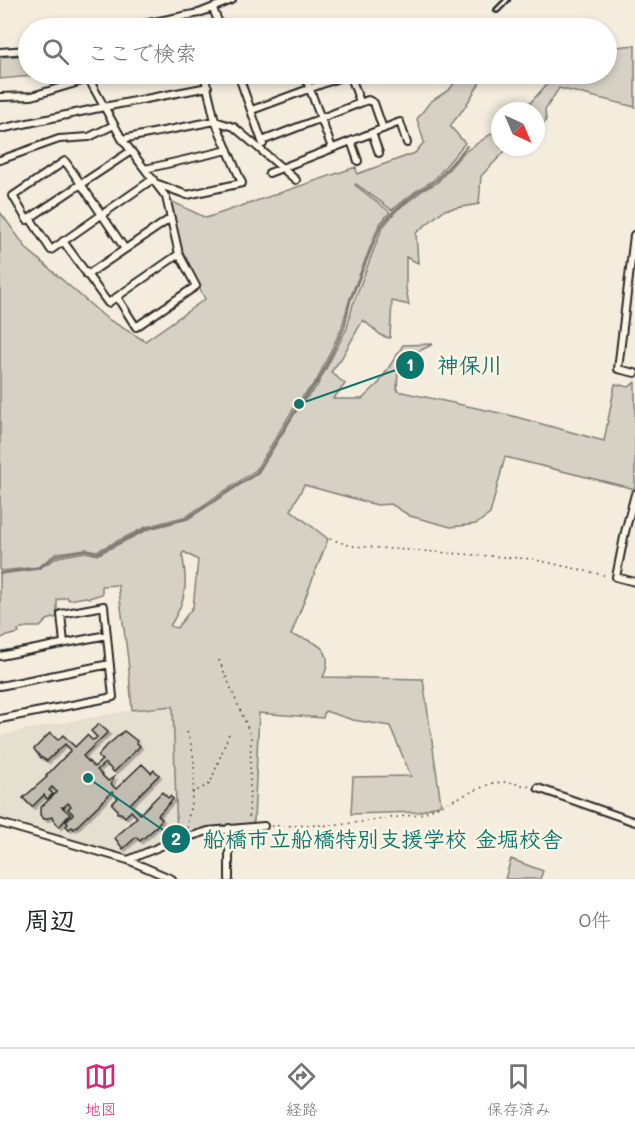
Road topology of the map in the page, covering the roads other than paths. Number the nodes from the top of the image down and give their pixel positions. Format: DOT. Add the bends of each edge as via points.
graph roads {
  1 [pos="232,0"];
  2 [pos="507,0"];
  3 [pos="213,9"];
  4 [pos="497,10"];
  5 [pos="177,18"];
  6 [pos="217,18"];
  7 [pos="18,51"];
  8 [pos="0,52"];
  9 [pos="65,84"];
  10 [pos="92,84"];
  11 [pos="207,84"];
  12 [pos="242,84"];
  13 [pos="308,84"];
  14 [pos="319,84"];
  15 [pos="354,84"];
  16 [pos="208,87"];
  17 [pos="310,88"];
  18 [pos="0,97"];
  19 [pos="360,102"];
  20 [pos="104,106"];
  21 [pos="252,110"];
  22 [pos="321,118"];
  23 [pos="215,121"];
  24 [pos="114,125"];
  25 [pos="0,129"];
  26 [pos="383,129"];
  27 [pos="372,133"];
  28 [pos="122,139"];
  29 [pos="262,141"];
  30 [pos="351,141"];
  31 [pos="407,143"];
  32 [pos="332,148"];
  33 [pos="228,150"];
  34 [pos="131,151"];
  35 [pos="266,153"];
  36 [pos="379,153"];
  37 [pos="0,160"];
  38 [pos="358,161"];
  39 [pos="282,168"];
  40 [pos="145,169"];
  41 [pos="269,173"];
  42 [pos="296,180"];
  43 [pos="155,181"];
  44 [pos="81,184"];
  45 [pos="102,214"];
  46 [pos="171,218"];
  47 [pos="30,219"];
  48 [pos="634,235"];
  49 [pos="63,242"];
  50 [pos="125,249"];
  51 [pos="179,254"];
  52 [pos="87,275"];
  53 [pos="117,297"];
  54 [pos="635,373"];
  55 [pos="635,494"];
  56 [pos="635,582"];
  57 [pos="107,635"];
  58 [pos="64,643"];
  59 [pos="0,656"];
  60 [pos="110,664"];
  61 [pos="0,686"];
  62 [pos="0,719"];
  63 [pos="538,788"];
  64 [pos="635,822"];
  65 [pos="0,823"];
  66 [pos="264,826"];
  67 [pos="229,828"];
  68 [pos="128,860"];
  69 [pos="151,875"];
  70 [pos="172,879"];
  71 [pos="229,879"];
  1 -- 3 [label="street"];
  2 -- 4 [label="lane"];
  3 -- 5 [label="street"];
  3 -- 6 [label="street"];
  7 -- 8 [label="street"];
  9 -- 18 [label="street" via="32,96"];
  10 -- 20 [label="street"];
  11 -- 16 [label="street"];
  12 -- 21 [label="street"];
  13 -- 17 [label="street"];
  14 -- 17 [label="street"];
  15 -- 19 [label="street"];
  16 -- 20 [label="street"];
  16 -- 23 [label="street"];
  17 -- 21 [label="street"];
  17 -- 22 [label="street"];
  19 -- 22 [label="street"];
  19 -- 26 [label="street" via="374,102"];
  20 -- 24 [label="street"];
  20 -- 25 [label="street"];
  21 -- 29 [label="street"];
  22 -- 29 [label="street"];
  22 -- 32 [label="street"];
  23 -- 28 [label="street"];
  23 -- 33 [label="street"];
  23 -- 35 [label="street" via="234,127"];
  24 -- 28 [label="street"];
  24 -- 37 [label="street" via="89,137 59,139"];
  26 -- 27 [label="street"];
  26 -- 31 [label="street" via="400,122"];
  27 -- 30 [label="street"];
  27 -- 36 [label="street"];
  28 -- 34 [label="street"];
  29 -- 35 [label="street"];
  30 -- 32 [label="street"];
  30 -- 38 [label="street"];
  32 -- 39 [label="street"];
  33 -- 40 [label="street"];
  33 -- 43 [label="street" via="242,183 187,195"];
  34 -- 40 [label="street"];
  34 -- 44 [label="street"];
  35 -- 39 [label="street"];
  39 -- 41 [label="street"];
  39 -- 42 [label="street"];
  40 -- 43 [label="street"];
  43 -- 45 [label="street"];
  43 -- 46 [label="street" via="166,197"];
  44 -- 45 [label="street"];
  44 -- 47 [label="street"];
  44 -- 47 [label="street" via="65,161 13,196 27,220"];
  45 -- 49 [label="street"];
  45 -- 50 [label="street"];
  46 -- 50 [label="street"];
  46 -- 51 [label="street"];
  47 -- 49 [label="street" via="51,250"];
  48 -- 54 [label="street" via="618,369"];
  49 -- 52 [label="street"];
  50 -- 52 [label="street"];
  51 -- 53 [label="street"];
  51 -- 53 [label="street" via="196,286 179,298 136,327"];
  52 -- 53 [label="street" via="108,303"];
  55 -- 56 [label="street" via="616,577"];
  57 -- 58 [label="street"];
  57 -- 58 [label="street" via="104,606 61,614"];
  57 -- 60 [label="street"];
  58 -- 59 [label="street"];
  60 -- 61 [label="street"];
  60 -- 62 [label="street" via="113,697"];
  63 -- 64 [label="street"];
  65 -- 68 [label="street"];
  66 -- 67 [label="street"];
  67 -- 68 [label="street" via="166,844"];
  67 -- 71 [label="street"];
  68 -- 69 [label="street"];
  69 -- 70 [label="street"];
}
